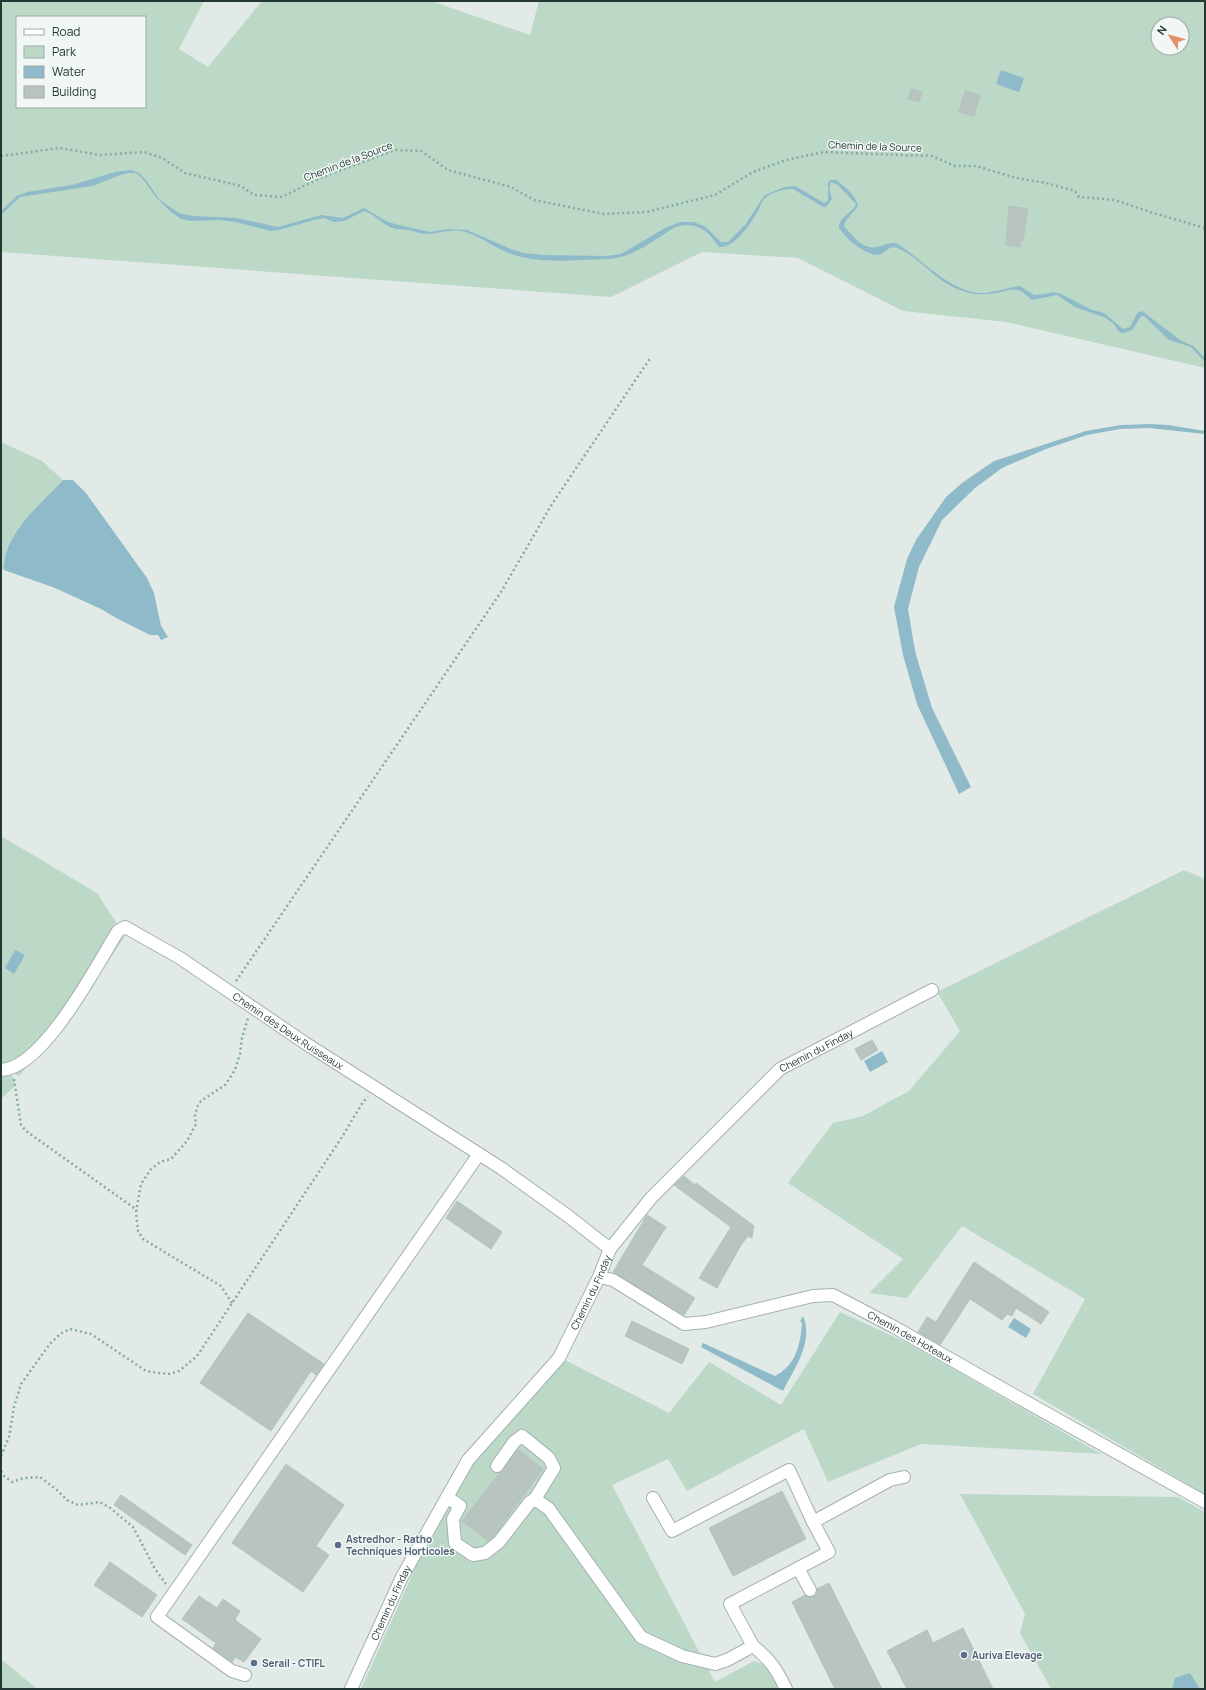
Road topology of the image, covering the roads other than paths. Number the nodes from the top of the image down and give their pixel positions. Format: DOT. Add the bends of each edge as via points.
graph roads {
  1 [pos="932,990"];
  2 [pos="5,1070"];
  3 [pos="479,1154"];
  4 [pos="610,1249"];
  5 [pos="599,1277"];
  6 [pos="497,1466"];
  7 [pos="904,1477"];
  8 [pos="447,1497"];
  9 [pos="653,1498"];
  10 [pos="535,1499"];
  11 [pos="1205,1502"];
  12 [pos="813,1522"];
  13 [pos="798,1568"];
  14 [pos="810,1590"];
  15 [pos="753,1646"];
  16 [pos="245,1676"];
  17 [pos="351,1689"];
  18 [pos="786,1689"];
  1 -- 4 [label="street, Chemin du Finday" via="780,1069 651,1198"];
  2 -- 3 [label="street, Chemin des Deux Ruisseaux" via="29,1058 55,1032 118,931 125,926 180,958 254,1009"];
  3 -- 4 [label="street, Chemin des Deux Ruisseaux" via="568,1216"];
  3 -- 16 [label="street" via="157,1618 232,1671"];
  4 -- 5 [label="street, Chemin du Finday"];
  5 -- 8 [label="street, Chemin du Finday" via="559,1358 468,1460"];
  5 -- 11 [label="street, Chemin des Hoteaux" via="613,1280 684,1324 706,1322 813,1296 833,1295"];
  6 -- 10 [label="street" via="514,1442 522,1436 549,1458 554,1468"];
  7 -- 12 [label="street" via="890,1480"];
  8 -- 10 [label="street" via="460,1506 453,1519 455,1542 473,1555 485,1553 499,1542"];
  8 -- 17 [label="street, Chemin du Finday" via="402,1577"];
  9 -- 12 [label="street" via="672,1531 789,1470"];
  10 -- 15 [label="street" via="548,1509 641,1637 682,1656 714,1664"];
  12 -- 13 [label="street" via="829,1552"];
  13 -- 14 [label="street"];
  13 -- 15 [label="street" via="730,1604"];
  15 -- 18 [label="street" via="767,1656"];
}
